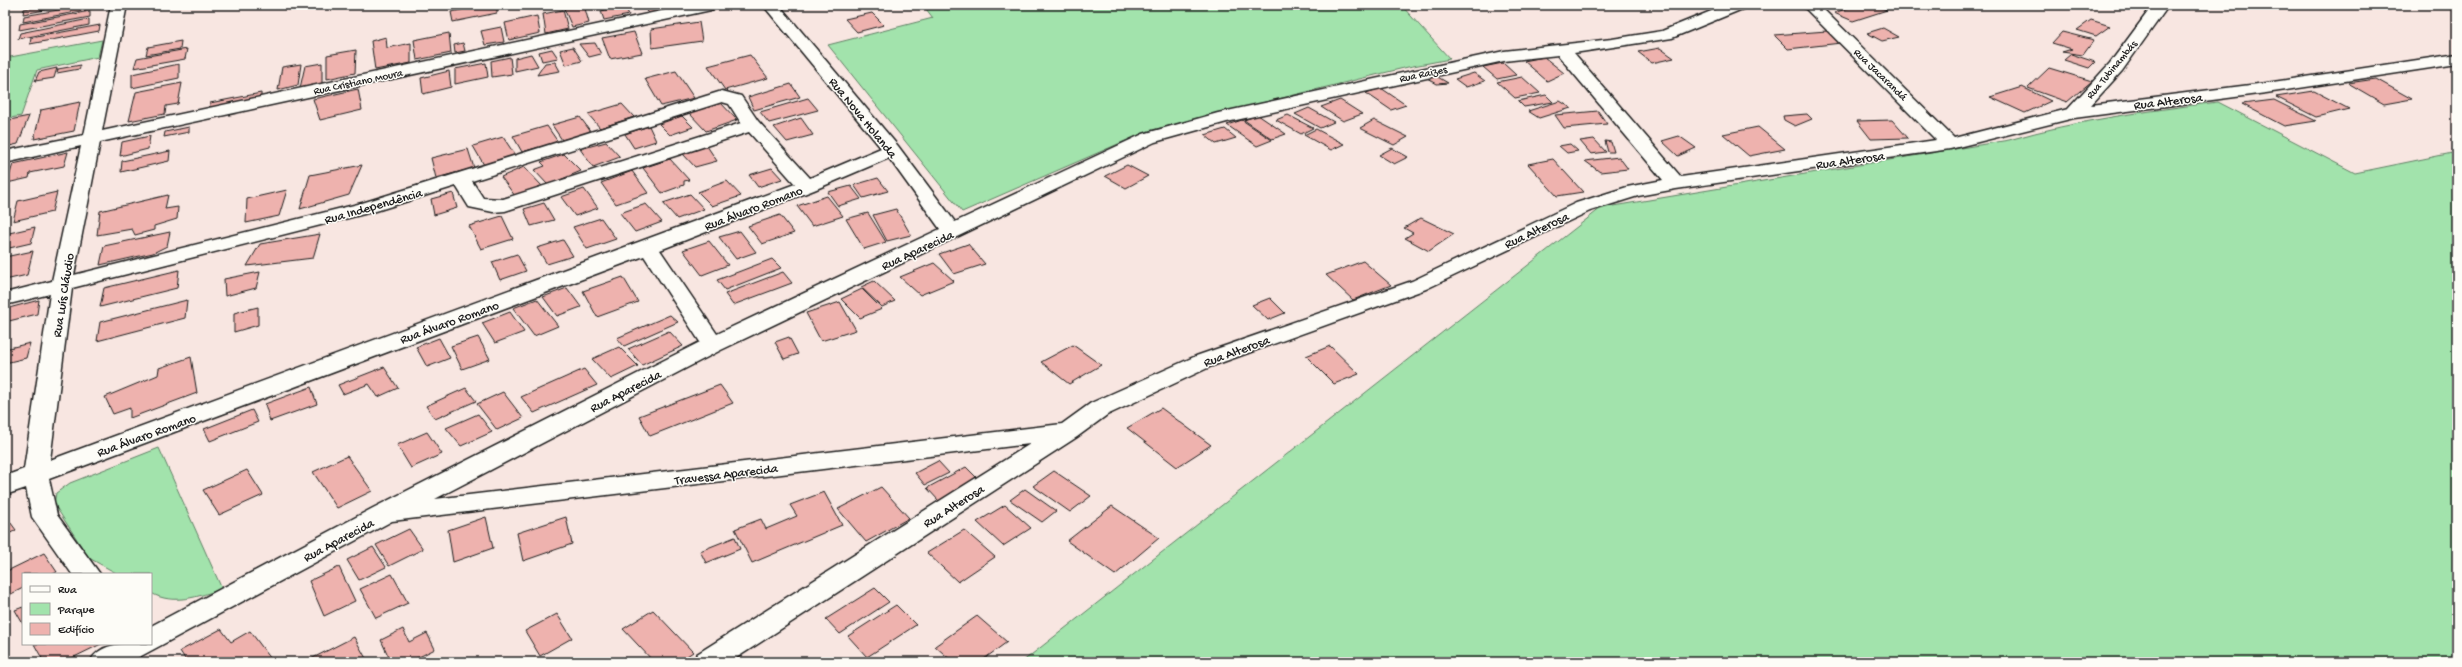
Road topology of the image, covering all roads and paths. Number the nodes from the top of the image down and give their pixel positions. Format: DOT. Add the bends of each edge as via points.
graph roads {
  1 [pos="119,5"];
  2 [pos="711,5"];
  3 [pos="771,5"];
  4 [pos="1740,5"];
  5 [pos="1810,5"];
  6 [pos="2161,5"];
  7 [pos="1563,50"];
  8 [pos="2457,59"];
  9 [pos="2074,113"];
  10 [pos="752,125"];
  11 [pos="90,139"];
  12 [pos="1950,144"];
  13 [pos="892,150"];
  14 [pos="5,157"];
  15 [pos="1107,157"];
  16 [pos="462,179"];
  17 [pos="1676,183"];
  18 [pos="807,186"];
  19 [pos="952,232"];
  20 [pos="648,247"];
  21 [pos="62,285"];
  22 [pos="5,298"];
  23 [pos="713,345"];
  24 [pos="1069,431"];
  25 [pos="36,475"];
  26 [pos="5,486"];
  27 [pos="382,515"];
  28 [pos="86,573"];
  29 [pos="152,637"];
  30 [pos="137,645"];
  31 [pos="104,662"];
  32 [pos="707,662"];
  1 -- 11 [label="street, Rua Luís Cláudio"];
  2 -- 11 [label="street, Rua Cristiano Moura"];
  3 -- 13 [label="street, Rua Nova Holanda"];
  4 -- 7 [label="street, Rua Raizes" via="1666,35"];
  5 -- 12 [label="street, Rua Jacarandá"];
  6 -- 9 [label="street, Rua Tubinambás" via="2116,67"];
  7 -- 15 [label="street, Rua Raizes" via="1504,56 1224,117 1149,138"];
  7 -- 17 [label="street"];
  8 -- 9 [label="street, Rua Alterosa" via="2266,88"];
  9 -- 12 [label="street, Rua Alterosa"];
  10 -- 16 [label="street" via="505,205 476,203"];
  10 -- 16 [label="street, Rua Independência" via="735,100 727,96 702,101"];
  10 -- 18 [label="street"];
  11 -- 14 [label="street, Rua Cristiano Moura"];
  11 -- 21 [label="street, Rua Luís Cláudio"];
  12 -- 17 [label="street, Rua Alterosa"];
  13 -- 18 [label="street, Rua Álvaro Romano"];
  13 -- 19 [label="street, Rua Nova Holanda"];
  15 -- 19 [label="street, Rua Aparecida"];
  16 -- 21 [label="street, Rua Independência" via="369,207"];
  17 -- 24 [label="street, Rua Alterosa" via="1583,207 1419,285 1204,362 1099,409"];
  18 -- 20 [label="street, Rua Álvaro Romano"];
  19 -- 23 [label="street, Rua Aparecida"];
  20 -- 23 [label="street"];
  20 -- 25 [label="street, Rua Álvaro Romano"];
  21 -- 22 [label="street, Rua Independência"];
  21 -- 25 [label="street, Rua Luís Cláudio"];
  23 -- 27 [label="street, Rua Aparecida"];
  24 -- 27 [label="street, Travessa Aparecida"];
  24 -- 32 [label="street, Rua Alterosa"];
  25 -- 26 [label="street, Rua Álvaro Romano"];
  25 -- 28 [label="street, Rua Luís Cláudio" via="45,517"];
  27 -- 29 [label="street, Rua Aparecida"];
  30 -- 31 [label="street, Rua Aparecida"];
}
